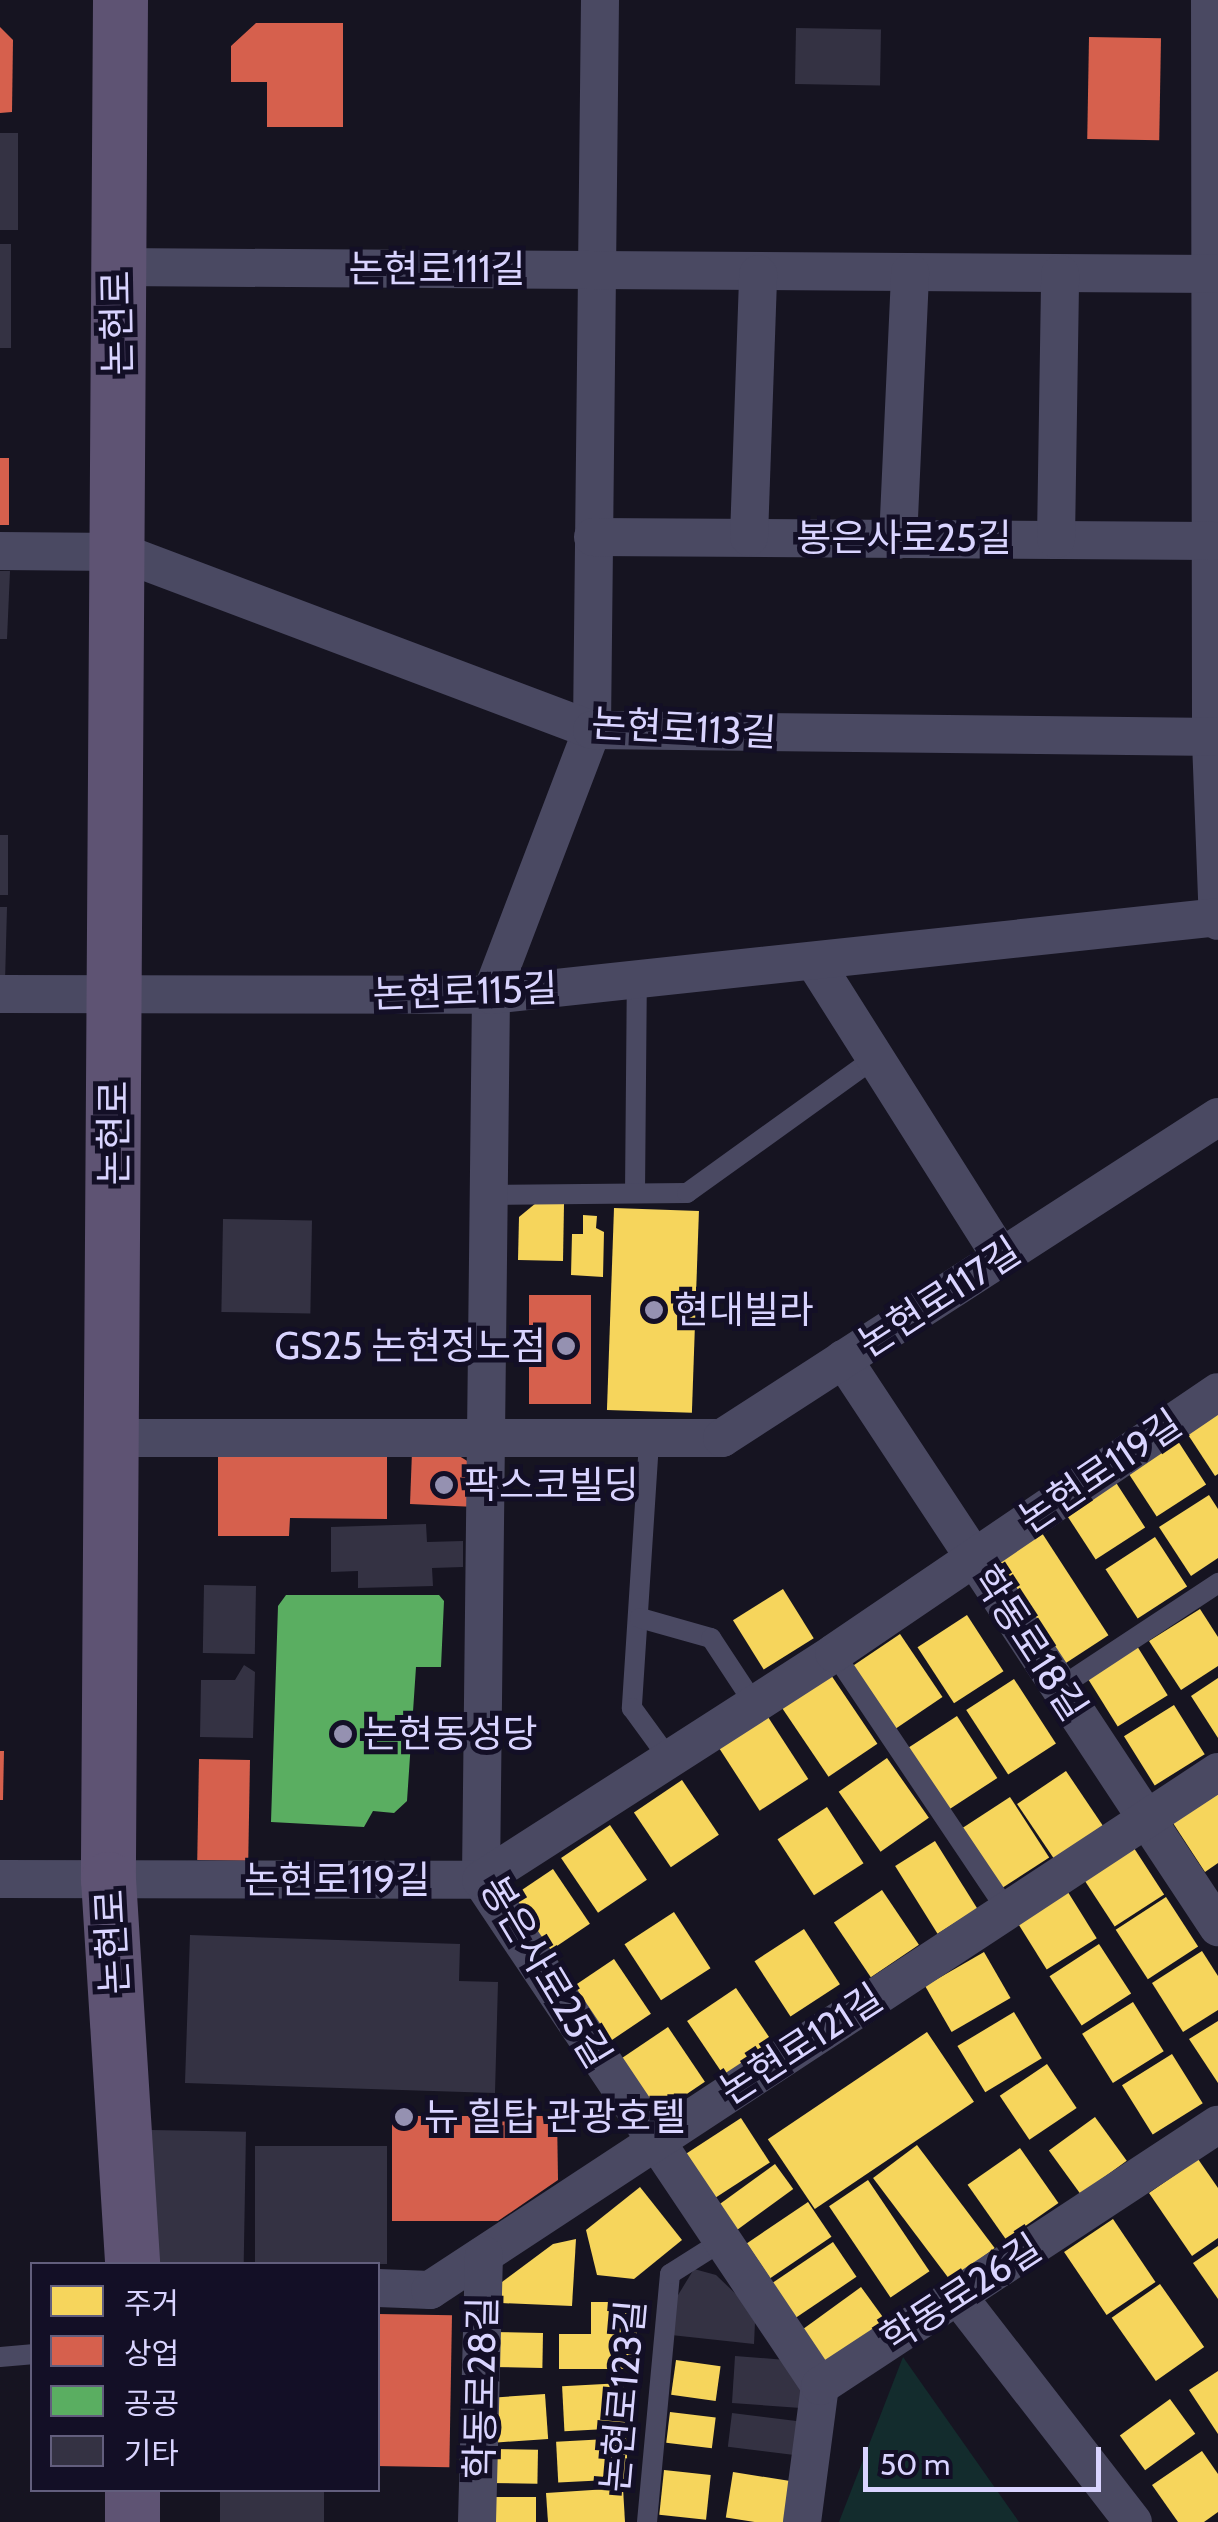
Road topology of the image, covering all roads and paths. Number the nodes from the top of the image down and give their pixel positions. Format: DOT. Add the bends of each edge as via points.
graph roads {
  1 [pos="120,0"];
  2 [pos="600,0"];
  3 [pos="1210,0"];
  4 [pos="116,267"];
  5 [pos="594,270"];
  6 [pos="910,272"];
  7 [pos="758,274"];
  8 [pos="1060,274"];
  9 [pos="1216,274"];
  10 [pos="593,537"];
  11 [pos="748,537"];
  12 [pos="1056,539"];
  13 [pos="898,540"];
  14 [pos="1214,541"];
  15 [pos="0,551"];
  16 [pos="120,552"];
  17 [pos="592,730"];
  18 [pos="1215,739"];
  19 [pos="1217,919"];
  20 [pos="814,961"];
  21 [pos="637,982"];
  22 [pos="0,994"];
  23 [pos="116,994"];
  24 [pos="491,996"];
  25 [pos="875,1058"];
  26 [pos="1218,1118"];
  27 [pos="489,1194"];
  28 [pos="635,1194"];
  29 [pos="1001,1257"];
  30 [pos="843,1359"];
  31 [pos="1218,1392"];
  32 [pos="112,1438"];
  33 [pos="486,1442"];
  34 [pos="649,1442"];
  35 [pos="973,1555"];
  36 [pos="1218,1583"];
  37 [pos="640,1618"];
  38 [pos="834,1653"];
  39 [pos="1059,1688"];
  40 [pos="753,1702"];
  41 [pos="669,1759"];
  42 [pos="1218,1772"];
  43 [pos="1145,1819"];
  44 [pos="0,1879"];
  45 [pos="108,1879"];
  46 [pos="481,1880"];
  47 [pos="1006,1909"];
  48 [pos="1218,1927"];
  49 [pos="1218,2125"];
  50 [pos="653,2142"];
  51 [pos="719,2243"];
  52 [pos="484,2254"];
  53 [pos="132,2262"];
  54 [pos="380,2288"];
  55 [pos="957,2295"];
  56 [pos="30,2354"];
  57 [pos="0,2357"];
  58 [pos="820,2386"];
  59 [pos="132,2492"];
  60 [pos="132,2522"];
  61 [pos="478,2522"];
  62 [pos="646,2522"];
  63 [pos="802,2522"];
  64 [pos="1133,2522"];
  1 -- 4 [label="main road, 논현로"];
  2 -- 5 [label="street, 봉은사로25길"];
  3 -- 9 [label="street"];
  4 -- 5 [label="street, 논현로111길"];
  4 -- 16 [label="main road, 논현로"];
  5 -- 7 [label="street, 논현로111길"];
  5 -- 10 [label="street, 봉은사로25길"];
  6 -- 7 [label="street, 논현로111길"];
  6 -- 8 [label="street, 논현로111길"];
  6 -- 13 [label="street"];
  7 -- 11 [label="street"];
  8 -- 9 [label="street, 논현로111길"];
  8 -- 12 [label="street"];
  9 -- 14 [label="street"];
  10 -- 11 [label="street, 봉은사로25길"];
  10 -- 17 [label="street, 봉은사로25길"];
  11 -- 13 [label="street, 봉은사로25길"];
  12 -- 13 [label="street, 봉은사로25길"];
  12 -- 14 [label="street, 봉은사로25길"];
  14 -- 18 [label="street"];
  15 -- 16 [label="street"];
  16 -- 17 [label="street, 논현로113길"];
  16 -- 23 [label="main road, 논현로"];
  17 -- 18 [label="street, 논현로113길"];
  17 -- 24 [label="street, 봉은사로25길"];
  18 -- 19 [label="street"];
  19 -- 20 [label="street, 논현로115길"];
  20 -- 21 [label="street, 논현로115길"];
  20 -- 25 [label="street"];
  21 -- 24 [label="street, 논현로115길"];
  21 -- 28 [label="lane"];
  22 -- 23 [label="street, 논현로115길"];
  23 -- 24 [label="street, 논현로115길"];
  23 -- 32 [label="main road, 논현로"];
  24 -- 27 [label="street, 봉은사로25길"];
  25 -- 28 [label="lane" via="688,1193"];
  25 -- 29 [label="street"];
  26 -- 29 [label="street, 논현로117길"];
  27 -- 28 [label="lane"];
  27 -- 33 [label="street, 봉은사로25길"];
  29 -- 30 [label="street, 논현로117길"];
  30 -- 34 [label="street, 논현로117길" via="722,1438"];
  30 -- 35 [label="street, 학동로18길"];
  31 -- 35 [label="street, 논현로119길"];
  32 -- 33 [label="street, 논현로117길"];
  32 -- 45 [label="main road, 논현로"];
  33 -- 34 [label="street, 논현로117길"];
  33 -- 46 [label="street, 봉은사로25길"];
  34 -- 37 [label="lane"];
  35 -- 38 [label="street, 논현로119길"];
  35 -- 39 [label="street, 학동로18길"];
  36 -- 39 [label="lane"];
  37 -- 40 [label="lane" via="711,1638"];
  37 -- 41 [label="lane" via="632,1708"];
  38 -- 40 [label="street, 논현로119길"];
  38 -- 47 [label="lane"];
  39 -- 43 [label="street, 학동로18길"];
  40 -- 41 [label="street, 논현로119길"];
  41 -- 46 [label="street, 논현로119길"];
  42 -- 43 [label="street, 논현로121길"];
  43 -- 47 [label="street, 논현로121길"];
  43 -- 48 [label="street, 학동로18길"];
  44 -- 45 [label="street, 논현로119길"];
  45 -- 46 [label="street, 논현로119길"];
  45 -- 53 [label="main road, 논현로"];
  46 -- 50 [label="street, 봉은사로25길"];
  47 -- 50 [label="street, 논현로121길"];
  49 -- 55 [label="street, 학동로26길"];
  50 -- 51 [label="street, 봉은사로25길"];
  50 -- 52 [label="street, 논현로121길"];
  51 -- 58 [label="street, 봉은사로25길"];
  51 -- 62 [label="lane, 논현로123길" via="670,2274"];
  52 -- 54 [label="street, 논현로121길" via="430,2290"];
  52 -- 61 [label="street, 학동로28길"];
  55 -- 58 [label="street, 학동로26길"];
  55 -- 64 [label="street"];
  56 -- 57 [label="lane"];
  58 -- 63 [label="street"];
  59 -- 60 [label="main road"];
}
